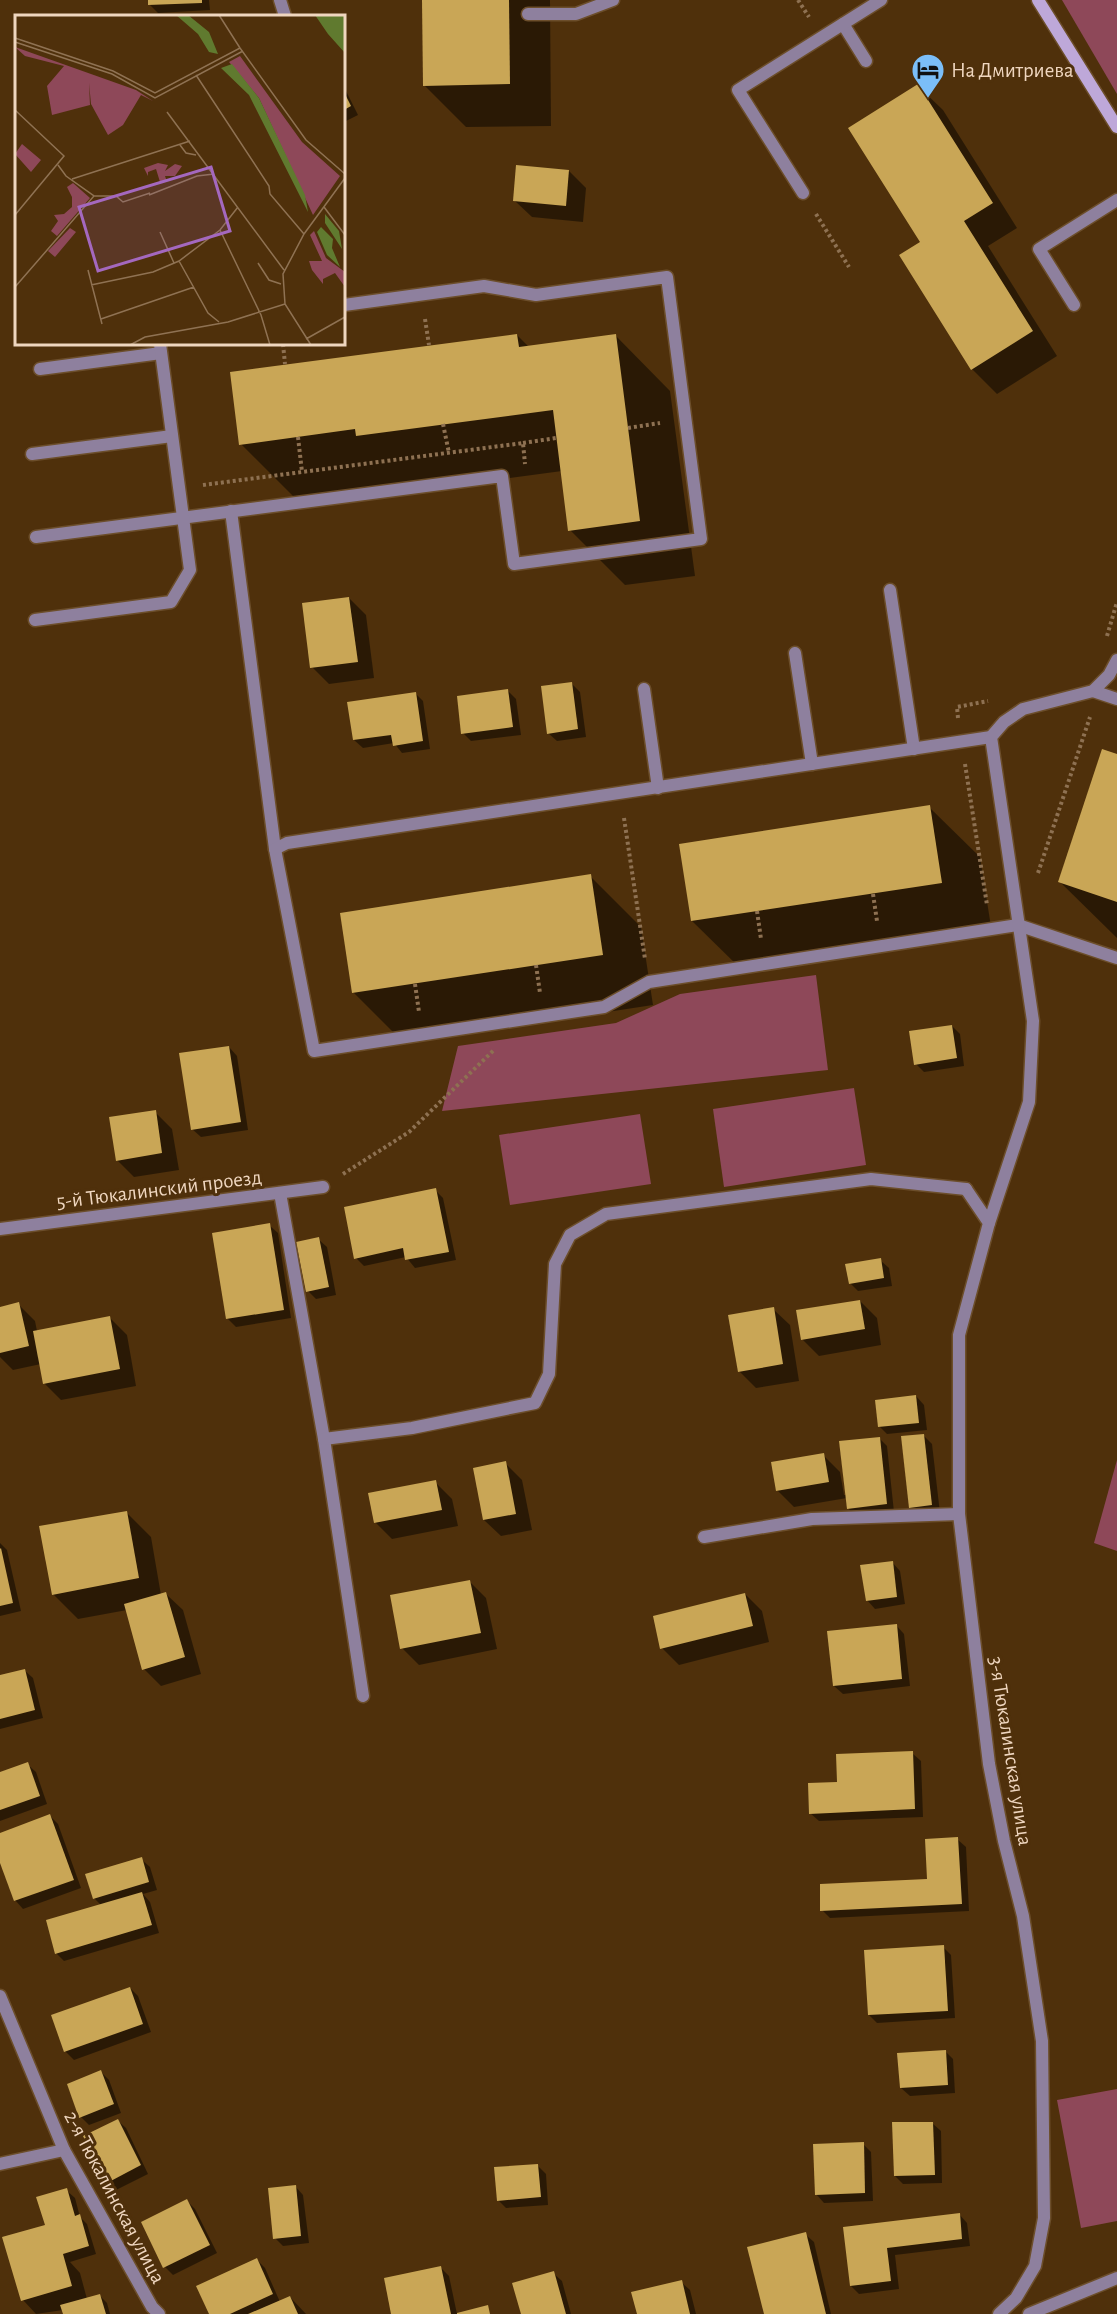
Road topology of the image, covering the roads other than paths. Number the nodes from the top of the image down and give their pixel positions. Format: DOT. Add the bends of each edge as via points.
graph roads {
  1 [pos="280,0"];
  2 [pos="613,0"];
  3 [pos="881,0"];
  4 [pos="1038,0"];
  5 [pos="528,14"];
  6 [pos="285,15"];
  7 [pos="843,24"];
  8 [pos="866,61"];
  9 [pos="1117,127"];
  10 [pos="803,193"];
  11 [pos="1117,200"];
  12 [pos="345,305"];
  13 [pos="1074,305"];
  14 [pos="161,348"];
  15 [pos="40,369"];
  16 [pos="172,436"];
  17 [pos="32,454"];
  18 [pos="231,511"];
  19 [pos="182,518"];
  20 [pos="36,537"];
  21 [pos="890,590"];
  22 [pos="35,620"];
  23 [pos="795,653"];
  24 [pos="1117,660"];
  25 [pos="644,689"];
  26 [pos="1093,691"];
  27 [pos="1117,699"];
  28 [pos="991,737"];
  29 [pos="914,749"];
  30 [pos="812,765"];
  31 [pos="658,788"];
  32 [pos="275,849"];
  33 [pos="1018,925"];
  34 [pos="1117,958"];
  35 [pos="324,1187"];
  36 [pos="280,1193"];
  37 [pos="989,1223"];
  38 [pos="0,1229"];
  39 [pos="324,1438"];
  40 [pos="959,1514"];
  41 [pos="704,1537"];
  42 [pos="363,1696"];
  43 [pos="0,1996"];
  44 [pos="64,2150"];
  45 [pos="0,2164"];
  46 [pos="1117,2278"];
  47 [pos="1056,2309"];
  48 [pos="159,2314"];
  49 [pos="999,2314"];
  50 [pos="1029,2314"];
  1 -- 6 [label="street"];
  2 -- 5 [label="street" via="576,14"];
  3 -- 7 [label="street"];
  4 -- 9 [label="main road"];
  7 -- 8 [label="street"];
  7 -- 10 [label="street" via="738,90"];
  11 -- 13 [label="street" via="1039,249"];
  12 -- 18 [label="street" via="484,286 536,295 667,277 701,539 514,564 502,476"];
  14 -- 15 [label="street"];
  14 -- 16 [label="street"];
  16 -- 17 [label="street"];
  16 -- 19 [label="street"];
  18 -- 19 [label="street"];
  18 -- 32 [label="street"];
  19 -- 20 [label="street"];
  19 -- 22 [label="street" via="189,570 171,602"];
  21 -- 29 [label="street"];
  23 -- 30 [label="street"];
  24 -- 26 [label="street"];
  25 -- 31 [label="street"];
  26 -- 27 [label="street"];
  26 -- 28 [label="street" via="1023,709"];
  28 -- 29 [label="street"];
  28 -- 33 [label="street, 3-я Тюкалинская улица"];
  29 -- 30 [label="street"];
  30 -- 31 [label="street"];
  31 -- 32 [label="street" via="287,843"];
  32 -- 33 [label="street" via="314,1051 604,1007 649,982"];
  33 -- 34 [label="street"];
  33 -- 37 [label="street, 3-я Тюкалинская улица" via="1033,1021 1029,1102"];
  35 -- 36 [label="street, 5-й Тюкалинский проезд"];
  36 -- 38 [label="street, 5-й Тюкалинский проезд"];
  36 -- 39 [label="street"];
  37 -- 39 [label="street" via="966,1189 871,1179 606,1214 570,1235 555,1264 549,1374 535,1403 412,1428"];
  37 -- 40 [label="street, 3-я Тюкалинская улица" via="959,1335"];
  39 -- 42 [label="street"];
  40 -- 41 [label="street" via="812,1519"];
  40 -- 49 [label="street, 3-я Тюкалинская улица" via="989,1764 1023,1917 1042,2042 1044,2218 1035,2266 1016,2298"];
  43 -- 44 [label="street, 2-я Тюкалинская улица"];
  44 -- 45 [label="street"];
  44 -- 48 [label="street, 2-я Тюкалинская улица"];
  46 -- 47 [label="street"];
  47 -- 50 [label="street"];
}
